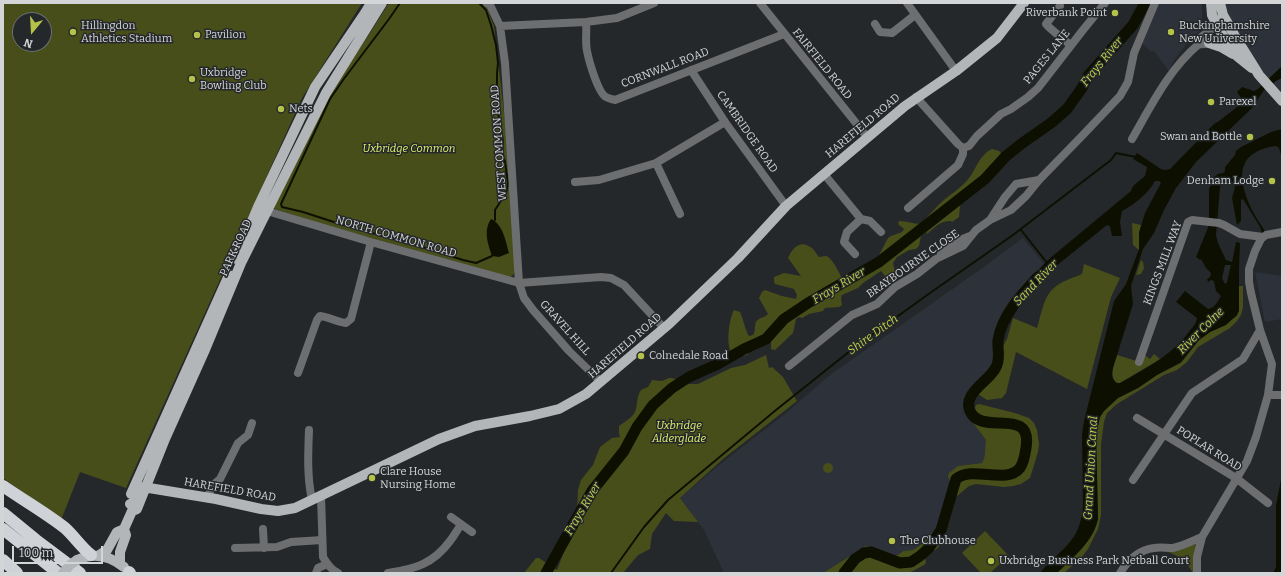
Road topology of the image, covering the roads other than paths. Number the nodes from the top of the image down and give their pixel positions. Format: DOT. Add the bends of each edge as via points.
graph roads {
  1 [pos="371,3"];
  2 [pos="382,3"];
  3 [pos="654,3"];
  4 [pos="760,3"];
  5 [pos="907,3"];
  6 [pos="1024,3"];
  7 [pos="1105,3"];
  8 [pos="1155,3"];
  9 [pos="1211,3"];
  10 [pos="1220,3"];
  11 [pos="489,4"];
  12 [pos="1060,6"];
  13 [pos="916,15"];
  14 [pos="586,22"];
  15 [pos="874,24"];
  16 [pos="500,26"];
  17 [pos="1217,26"];
  18 [pos="1226,30"];
  19 [pos="784,34"];
  20 [pos="1204,44"];
  21 [pos="1070,45"];
  22 [pos="1237,56"];
  23 [pos="691,70"];
  24 [pos="956,71"];
  25 [pos="1259,75"];
  26 [pos="916,98"];
  27 [pos="1281,100"];
  28 [pos="725,122"];
  29 [pos="868,138"];
  30 [pos="1132,139"];
  31 [pos="963,148"];
  32 [pos="656,163"];
  33 [pos="824,174"];
  34 [pos="1038,180"];
  35 [pos="575,182"];
  36 [pos="786,206"];
  37 [pos="908,208"];
  38 [pos="267,211"];
  39 [pos="680,214"];
  40 [pos="861,219"];
  41 [pos="990,220"];
  42 [pos="882,232"];
  43 [pos="1282,232"];
  44 [pos="1264,236"];
  45 [pos="371,242"];
  46 [pos="855,254"];
  47 [pos="519,283"];
  48 [pos="664,328"];
  49 [pos="1260,330"];
  50 [pos="1138,362"];
  51 [pos="789,366"];
  52 [pos="298,373"];
  53 [pos="601,382"];
  54 [pos="1268,395"];
  55 [pos="1282,395"];
  56 [pos="1137,418"];
  57 [pos="252,423"];
  58 [pos="309,430"];
  59 [pos="1164,434"];
  60 [pos="1236,478"];
  61 [pos="1133,480"];
  62 [pos="3,486"];
  63 [pos="145,487"];
  64 [pos="207,498"];
  65 [pos="316,498"];
  66 [pos="1268,503"];
  67 [pos="131,508"];
  68 [pos="3,513"];
  69 [pos="451,517"];
  70 [pos="461,525"];
  71 [pos="3,529"];
  72 [pos="124,529"];
  73 [pos="263,529"];
  74 [pos="472,532"];
  75 [pos="1202,536"];
  76 [pos="322,540"];
  77 [pos="236,548"];
  78 [pos="264,548"];
  79 [pos="94,555"];
  80 [pos="3,560"];
  81 [pos="327,564"];
  82 [pos="127,570"];
  83 [pos="17,573"];
  84 [pos="58,573"];
  85 [pos="63,573"];
  86 [pos="80,573"];
  87 [pos="316,573"];
  88 [pos="338,573"];
  89 [pos="388,573"];
  90 [pos="1120,573"];
  91 [pos="1197,573"];
  1 -- 67 [label="main road, PARK ROAD" via="315,87 258,207 144,464 131,494"];
  2 -- 38 [label="main road, PARK ROAD" via="326,93"];
  3 -- 14 [label="street" via="617,18"];
  4 -- 19 [label="street, FAIRFIELD ROAD"];
  5 -- 13 [label="street"];
  6 -- 24 [label="main road, HAREFIELD ROAD" via="997,38"];
  7 -- 21 [label="street, PAGES LANE"];
  8 -- 34 [label="street, BRAYBOURNE CLOSE" via="1134,53 1128,82 1120,96"];
  9 -- 17 [label="main road" via="1211,12"];
  10 -- 18 [label="main road"];
  11 -- 16 [label="street, WEST COMMON ROAD"];
  12 -- 21 [label="street" via="1046,24"];
  13 -- 15 [label="street" via="892,33 880,32"];
  13 -- 24 [label="street"];
  14 -- 16 [label="street"];
  14 -- 23 [label="street, CORNWALL ROAD" via="590,62 602,94 606,97 616,100"];
  16 -- 47 [label="street, WEST COMMON ROAD" via="505,63"];
  17 -- 18 [label="main road"];
  17 -- 20 [label="street" via="1200,38"];
  18 -- 20 [label="street"];
  18 -- 22 [label="main road"];
  18 -- 25 [label="main road"];
  19 -- 23 [label="street, CORNWALL ROAD"];
  19 -- 29 [label="street, FAIRFIELD ROAD"];
  20 -- 22 [label="main road" via="1221,47"];
  20 -- 30 [label="street" via="1179,64 1152,103"];
  21 -- 31 [label="street, PAGES LANE" via="1038,88 1012,109 1001,114 969,146"];
  22 -- 25 [label="main road"];
  23 -- 28 [label="street, CAMBRIDGE ROAD"];
  24 -- 26 [label="main road, HAREFIELD ROAD"];
  25 -- 27 [label="main road"];
  26 -- 29 [label="main road, HAREFIELD ROAD"];
  26 -- 31 [label="street"];
  28 -- 32 [label="street"];
  28 -- 36 [label="street, CAMBRIDGE ROAD"];
  29 -- 33 [label="main road, HAREFIELD ROAD"];
  31 -- 37 [label="street" via="958,164"];
  32 -- 35 [label="street" via="599,180"];
  32 -- 39 [label="street"];
  33 -- 36 [label="main road, HAREFIELD ROAD"];
  33 -- 40 [label="street"];
  34 -- 41 [label="street, BRAYBOURNE CLOSE" via="1011,210"];
  34 -- 41 [label="street, BRAYBOURNE CLOSE" via="1016,184"];
  36 -- 48 [label="main road, HAREFIELD ROAD" via="738,258"];
  38 -- 45 [label="street, NORTH COMMON ROAD"];
  38 -- 63 [label="main road, PARK ROAD" via="241,263"];
  40 -- 42 [label="street" via="870,220"];
  40 -- 46 [label="street" via="847,232 844,242"];
  41 -- 51 [label="street, BRAYBOURNE CLOSE" via="971,236 950,244 917,274 895,287 877,304 852,315"];
  43 -- 44 [label="street, KINGS MILL WAY"];
  44 -- 49 [label="street" via="1249,269 1249,282"];
  44 -- 50 [label="street, KINGS MILL WAY" via="1240,234 1219,223 1192,220 1188,222"];
  45 -- 47 [label="street, NORTH COMMON ROAD"];
  45 -- 52 [label="street" via="351,319 346,323 320,316"];
  47 -- 48 [label="street" via="611,278 624,285"];
  47 -- 53 [label="street, GRAVEL HILL" via="524,298 533,310"];
  48 -- 53 [label="main road, HAREFIELD ROAD"];
  49 -- 54 [label="street" via="1272,364"];
  49 -- 59 [label="street" via="1243,359 1192,393"];
  53 -- 65 [label="main road, HAREFIELD ROAD" via="558,410 475,426 439,439"];
  54 -- 55 [label="street"];
  54 -- 60 [label="street" via="1252,451"];
  56 -- 59 [label="street, POPLAR ROAD"];
  57 -- 64 [label="street" via="248,435 238,443"];
  58 -- 65 [label="street" via="309,483"];
  59 -- 60 [label="street, POPLAR ROAD"];
  59 -- 61 [label="street"];
  60 -- 66 [label="street, POPLAR ROAD"];
  60 -- 75 [label="street"];
  62 -- 79 [label="highway" via="56,521 82,547"];
  63 -- 64 [label="main road, HAREFIELD ROAD"];
  63 -- 67 [label="main road, PARK ROAD" via="137,509"];
  64 -- 65 [label="main road, HAREFIELD ROAD" via="278,511 295,508"];
  65 -- 76 [label="street"];
  67 -- 72 [label="main road, PARK ROAD"];
  68 -- 86 [label="highway"];
  69 -- 70 [label="street"];
  70 -- 74 [label="street"];
  70 -- 89 [label="street" via="451,541 425,564 405,571"];
  71 -- 84 [label="highway"];
  72 -- 79 [label="main road, PARK ROAD" via="117,532 107,550"];
  72 -- 82 [label="main road, PARK ROAD" via="126,535 120,552"];
  73 -- 78 [label="street"];
  75 -- 90 [label="street" via="1172,548 1143,551 1133,557"];
  75 -- 91 [label="street" via="1197,557"];
  76 -- 78 [label="street" via="291,542"];
  76 -- 81 [label="street" via="323,557"];
  77 -- 78 [label="street"];
  79 -- 82 [label="main road" via="105,556"];
  79 -- 85 [label="main road, bridge" via="77,560"];
  80 -- 83 [label="highway"];
  81 -- 87 [label="street" via="318,568"];
  81 -- 88 [label="street"];
}
